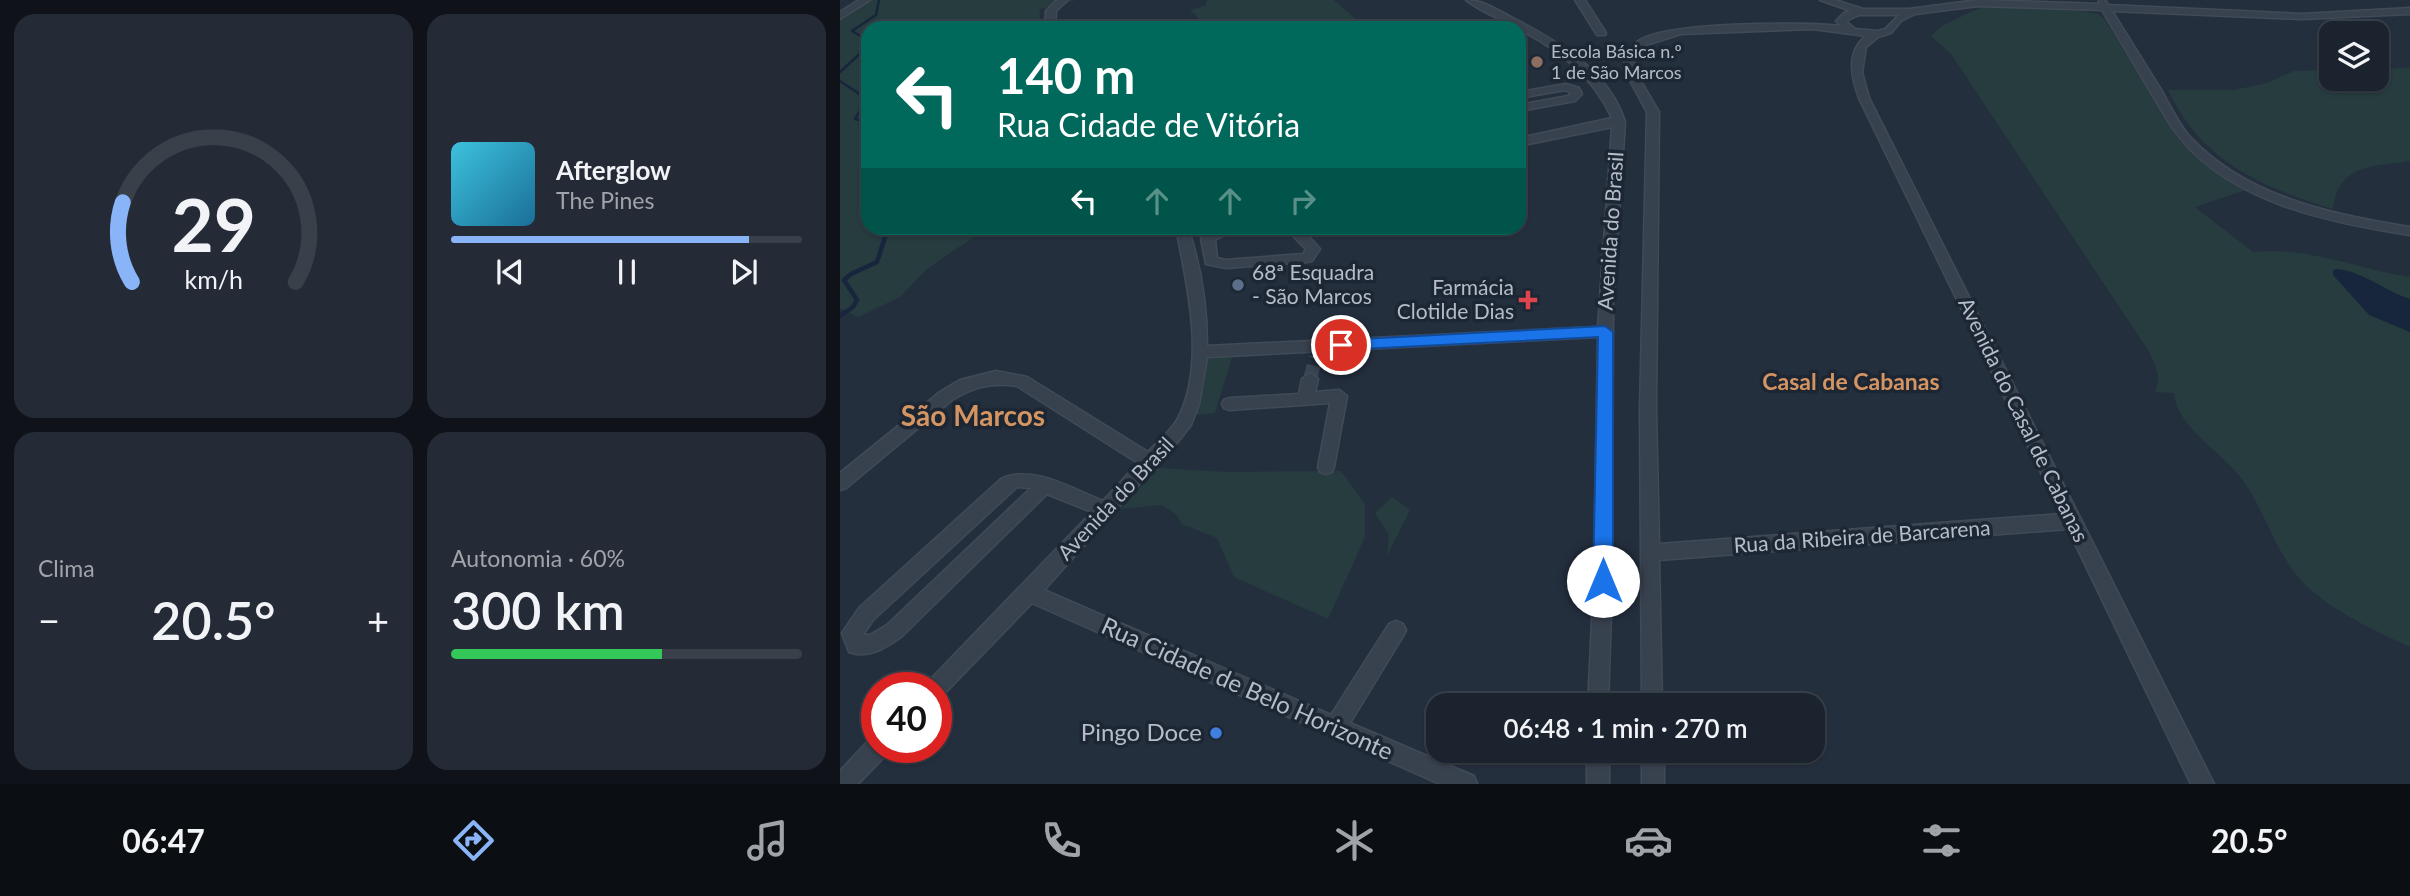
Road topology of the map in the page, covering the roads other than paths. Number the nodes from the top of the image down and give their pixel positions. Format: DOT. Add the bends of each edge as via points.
graph roads {
  1 [pos="866,0"];
  2 [pos="1063,0"];
  3 [pos="1472,0"];
  4 [pos="1580,0"];
  5 [pos="1815,0"];
  6 [pos="1825,0"];
  7 [pos="2103,4"];
  8 [pos="2410,11"];
  9 [pos="1912,12"];
  10 [pos="1870,13"];
  11 [pos="840,16"];
  12 [pos="1843,18"];
  13 [pos="1050,21"];
  14 [pos="1510,21"];
  15 [pos="1892,24"];
  16 [pos="1814,26"];
  17 [pos="1526,30"];
  18 [pos="1851,31"];
  19 [pos="1601,33"];
  20 [pos="1874,35"];
  21 [pos="1859,52"];
  22 [pos="1601,88"];
  23 [pos="1577,92"];
  24 [pos="1526,94"];
  25 [pos="1526,107"];
  26 [pos="1619,122"];
  27 [pos="1526,141"];
  28 [pos="2410,231"];
  29 [pos="1184,235"];
  30 [pos="1211,235"];
  31 [pos="1298,235"];
  32 [pos="1605,332"];
  33 [pos="1200,352"];
  34 [pos="1310,379"];
  35 [pos="1306,398"];
  36 [pos="1230,404"];
  37 [pos="1151,463"];
  38 [pos="1326,467"];
  39 [pos="840,483"];
  40 [pos="1044,486"];
  41 [pos="1107,510"];
  42 [pos="2072,521"];
  43 [pos="1651,553"];
  44 [pos="1029,593"];
  45 [pos="1396,630"];
  46 [pos="952,672"];
  47 [pos="1598,693"];
  48 [pos="1652,693"];
  49 [pos="1336,726"];
  50 [pos="863,763"];
  51 [pos="1598,763"];
  52 [pos="1653,763"];
  53 [pos="843,784"];
  54 [pos="1466,784"];
  55 [pos="1597,784"];
  56 [pos="1653,784"];
  57 [pos="2203,784"];
  1 -- 11 [label="street"];
  2 -- 13 [label="street" via="1052,7"];
  3 -- 14 [label="street, Avenida do Brasil"];
  4 -- 19 [label="street"];
  5 -- 12 [label="street"];
  6 -- 10 [label="street"];
  7 -- 8 [label="street" via="2274,15"];
  7 -- 9 [label="street" via="1978,3"];
  7 -- 28 [label="street" via="2183,134 2209,160 2300,205"];
  9 -- 10 [label="street"];
  9 -- 15 [label="street"];
  10 -- 12 [label="street"];
  10 -- 15 [label="street" via="1884,16"];
  12 -- 16 [label="street"];
  12 -- 18 [label="street, Avenida do Casal de Cabanas" via="1842,24"];
  15 -- 20 [label="street" via="1888,32"];
  16 -- 18 [label="street"];
  16 -- 43 [label="street" via="1680,31 1635,48 1629,59 1628,67 1653,112 1648,409"];
  17 -- 22 [label="street, Avenida do Brasil" via="1563,50"];
  18 -- 20 [label="street"];
  18 -- 21 [label="street, Avenida do Casal de Cabanas"];
  20 -- 21 [label="street" via="1863,42"];
  21 -- 42 [label="street, Avenida do Casal de Cabanas" via="1857,73 1864,98"];
  22 -- 23 [label="street"];
  22 -- 26 [label="street, Avenida do Brasil"];
  23 -- 24 [label="street" via="1566,87"];
  23 -- 25 [label="street" via="1571,99"];
  26 -- 27 [label="street"];
  26 -- 32 [label="street, Avenida do Brasil"];
  29 -- 33 [label="street, Avenida do Brasil" via="1195,281"];
  30 -- 31 [label="street" via="1211,261 1226,264 1307,258 1313,249"];
  32 -- 33 [label="street" via="1317,352"];
  32 -- 47 [label="street, Avenida do Brasil"];
  33 -- 37 [label="street, Avenida do Brasil" via="1192,408"];
  34 -- 35 [label="street"];
  35 -- 36 [label="street"];
  35 -- 38 [label="street" via="1339,396"];
  37 -- 39 [label="street" via="1021,381 996,377 966,384 946,396"];
  37 -- 41 [label="street, Avenida do Brasil"];
  40 -- 40 [label="street" via="1023,479 1001,489 866,614 852,633 856,645 873,644 894,631"];
  40 -- 41 [label="street"];
  41 -- 44 [label="street, Avenida do Brasil"];
  42 -- 43 [label="street, Rua da Ribeira de Barcarena"];
  42 -- 57 [label="street, Avenida do Casal de Cabanas"];
  43 -- 48 [label="street"];
  44 -- 46 [label="street, Avenida do Brasil"];
  44 -- 49 [label="street, Rua Cidade de Belo Horizonte"];
  45 -- 49 [label="street"];
  49 -- 54 [label="street, Rua Cidade de Belo Horizonte"];
  50 -- 53 [label="street"];
  51 -- 55 [label="street"];
  52 -- 56 [label="street"];
}
